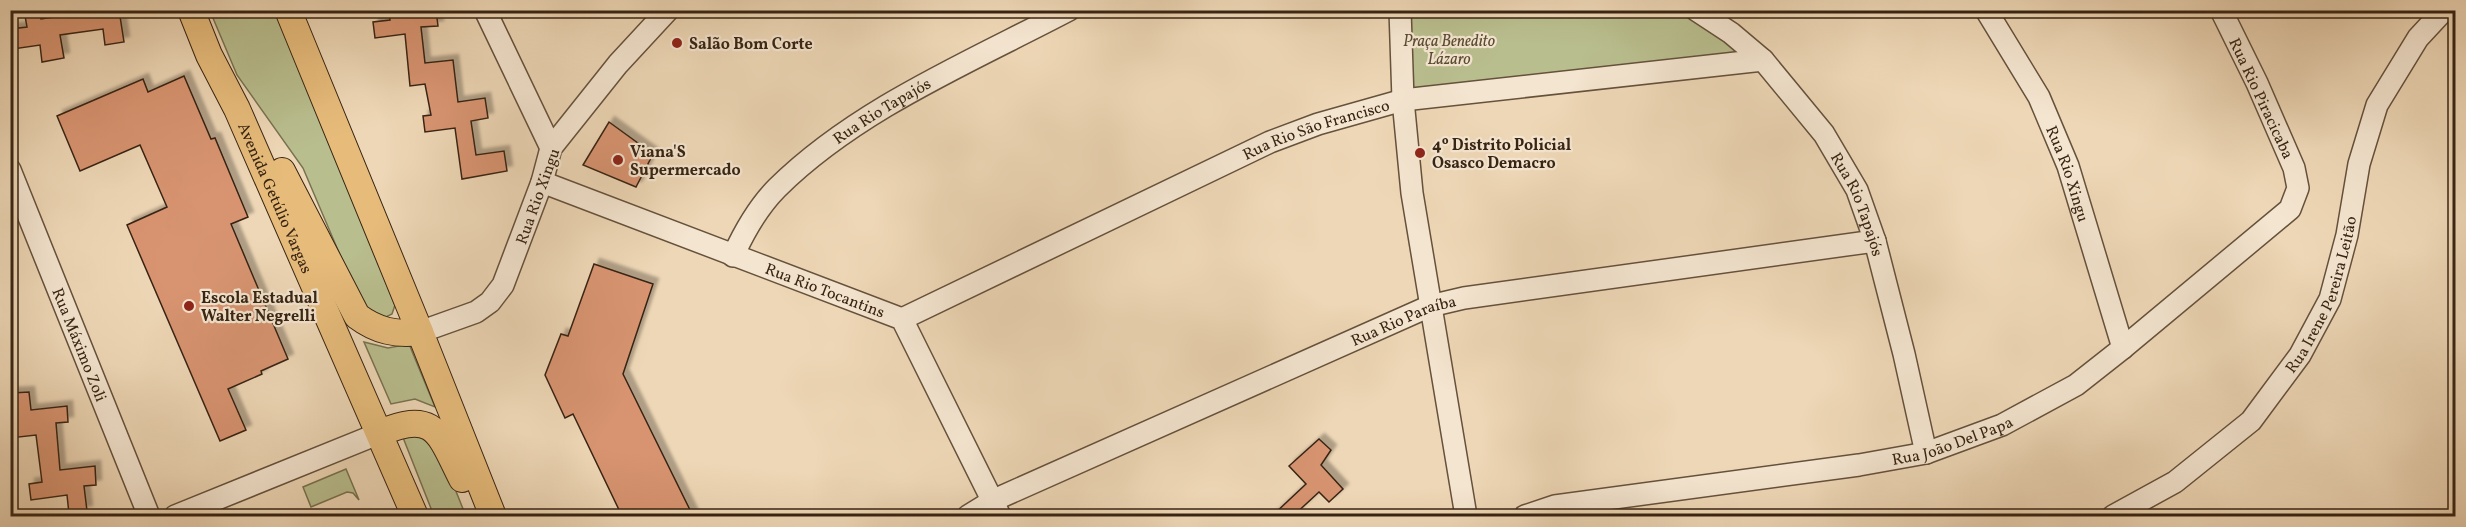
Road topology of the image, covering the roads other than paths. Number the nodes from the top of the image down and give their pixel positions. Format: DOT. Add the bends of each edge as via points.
graph roads {
  1 [pos="190,10"];
  2 [pos="288,10"];
  3 [pos="485,10"];
  4 [pos="668,10"];
  5 [pos="1069,10"];
  6 [pos="1400,10"];
  7 [pos="1696,10"];
  8 [pos="1986,10"];
  9 [pos="2221,10"];
  10 [pos="2444,10"];
  11 [pos="1763,60"];
  12 [pos="1403,100"];
  13 [pos="237,109"];
  14 [pos="551,148"];
  15 [pos="10,171"];
  16 [pos="542,182"];
  17 [pos="2298,188"];
  18 [pos="1875,241"];
  19 [pos="732,256"];
  20 [pos="1430,306"];
  21 [pos="902,319"];
  22 [pos="420,332"];
  23 [pos="2123,348"];
  24 [pos="380,433"];
  25 [pos="1926,453"];
  26 [pos="997,508"];
  27 [pos="149,516"];
  28 [pos="175,516"];
  29 [pos="415,516"];
  30 [pos="486,516"];
  31 [pos="493,516"];
  32 [pos="968,516"];
  33 [pos="1466,516"];
  34 [pos="1525,516"];
  35 [pos="2113,516"];
  1 -- 13 [label="main road, Avenida Getúlio Vargas"];
  2 -- 22 [label="main road"];
  3 -- 14 [label="street"];
  4 -- 14 [label="street, Rua Rio Xingu" via="618,64"];
  5 -- 19 [label="street, Rua Rio Tapajós" via="922,87 837,137 776,189 747,226"];
  6 -- 12 [label="street"];
  7 -- 11 [label="street, Rua Rio Tapajós"];
  8 -- 23 [label="street, Rua Rio Xingu" via="2038,97 2068,166"];
  9 -- 17 [label="street, Rua Rio Piracicaba" via="2294,168"];
  10 -- 35 [label="street, Rua Irene Pereira Leitão" via="2418,38 2378,105 2359,164 2347,235 2330,299 2300,355 2251,421 2175,482"];
  11 -- 12 [label="street, Rua Rio São Francisco"];
  11 -- 18 [label="street, Rua Rio Tapajós" via="1824,134 1857,190"];
  12 -- 20 [label="street" via="1412,193"];
  12 -- 21 [label="street, Rua Rio São Francisco" via="1270,142"];
  13 -- 22 [label="main road" via="263,135 357,316 370,326 389,332"];
  13 -- 24 [label="main road, Avenida Getúlio Vargas"];
  14 -- 16 [label="street, Rua Rio Xingu"];
  15 -- 27 [label="street, Rua Máximo Zoli"];
  16 -- 19 [label="street, Rua Rio Tocantins"];
  16 -- 22 [label="street, Rua Rio Xingu" via="504,285 476,312"];
  17 -- 23 [label="street, Rua João Del Papa" via="2290,209"];
  18 -- 20 [label="street, Rua Rio Paraíba" via="1464,298"];
  18 -- 25 [label="street, Rua Rio Tapajós"];
  19 -- 21 [label="street, Rua Rio Tocantins"];
  20 -- 26 [label="street, Rua Rio Paraíba"];
  20 -- 33 [label="street"];
  21 -- 26 [label="street, Rua Rio Tocantins"];
  22 -- 31 [label="main road"];
  23 -- 25 [label="street, Rua João Del Papa" via="2076,385 2002,425"];
  24 -- 28 [label="street"];
  24 -- 29 [label="main road, Avenida Getúlio Vargas"];
  24 -- 30 [label="main road" via="415,422 433,427 477,509"];
  25 -- 34 [label="street, Rua João Del Papa" via="1555,506"];
  26 -- 32 [label="street, Rua Rio Paraíba"];
}
